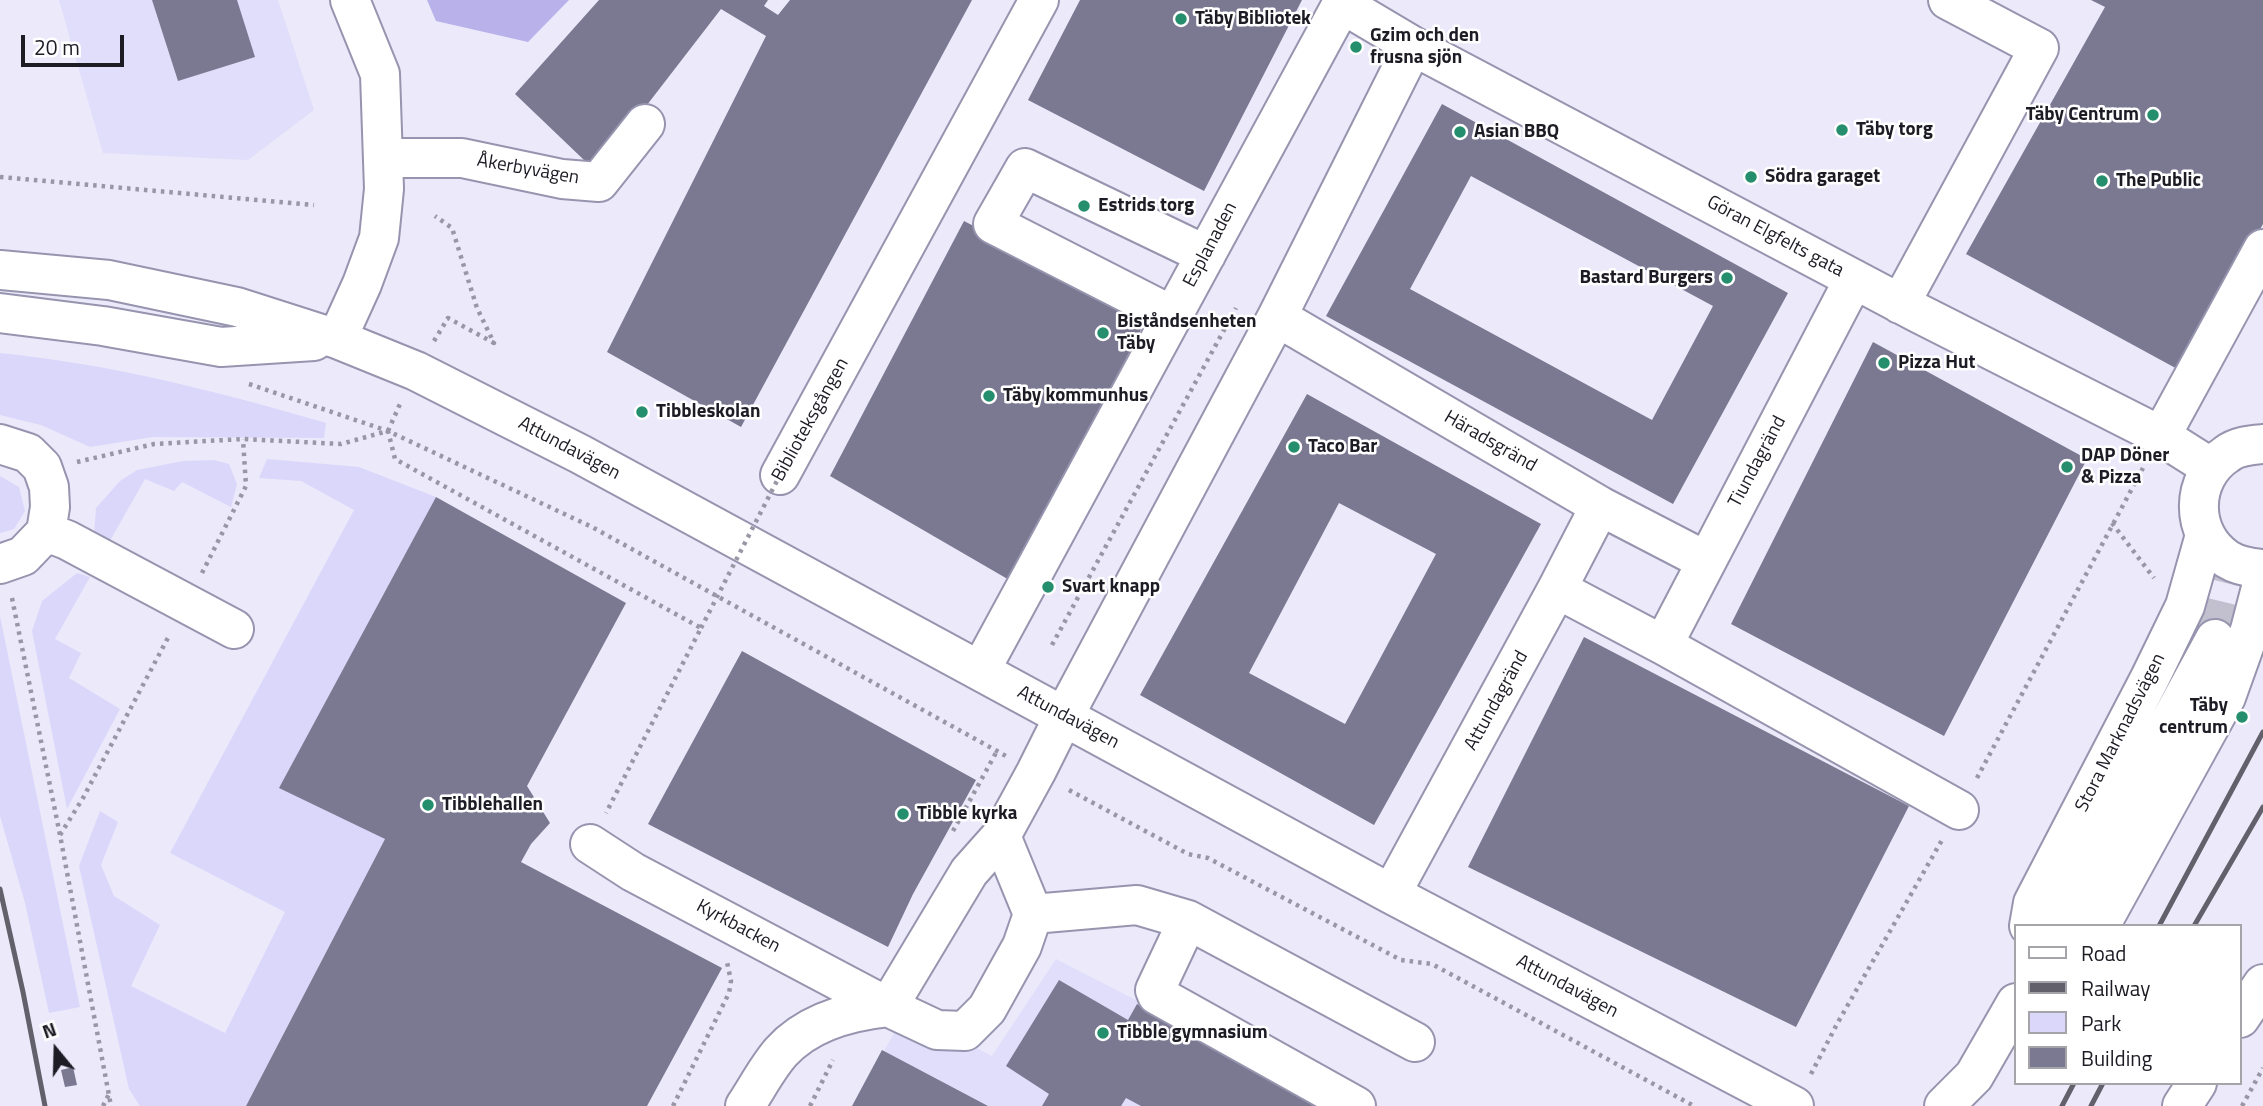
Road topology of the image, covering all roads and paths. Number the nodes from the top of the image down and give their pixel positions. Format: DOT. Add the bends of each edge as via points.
graph roads {
  1 [pos="350,0"];
  2 [pos="1039,0"];
  3 [pos="1948,0"];
  4 [pos="1343,2"];
  5 [pos="1413,46"];
  6 [pos="645,124"];
  7 [pos="383,158"];
  8 [pos="0,177"];
  9 [pos="314,205"];
  10 [pos="435,216"];
  11 [pos="2263,249"];
  12 [pos="1206,255"];
  13 [pos="0,270"];
  14 [pos="1854,279"];
  15 [pos="1242,298"];
  16 [pos="1900,303"];
  17 [pos="0,313"];
  18 [pos="1173,316"];
  19 [pos="1277,317"];
  20 [pos="448,318"];
  21 [pos="337,339"];
  22 [pos="387,430"];
  23 [pos="2161,436"];
  24 [pos="243,439"];
  25 [pos="2263,443"];
  26 [pos="0,444"];
  27 [pos="67,464"];
  28 [pos="2210,467"];
  29 [pos="780,475"];
  30 [pos="1600,506"];
  31 [pos="46,532"];
  32 [pos="2205,536"];
  33 [pos="1706,561"];
  34 [pos="2263,569"];
  35 [pos="6,580"];
  36 [pos="2263,580"];
  37 [pos="1557,589"];
  38 [pos="186,604"];
  39 [pos="701,628"];
  40 [pos="234,629"];
  41 [pos="2215,639"];
  42 [pos="1052,645"];
  43 [pos="1663,645"];
  44 [pos="980,671"];
  45 [pos="1064,716"];
  46 [pos="1037,772"];
  47 [pos="1959,810"];
  48 [pos="60,835"];
  49 [pos="1001,836"];
  50 [pos="590,844"];
  51 [pos="1391,894"];
  52 [pos="1033,914"];
  53 [pos="1188,920"];
  54 [pos="2029,924"];
  55 [pos="2060,924"];
  56 [pos="2101,924"];
  57 [pos="733,953"];
  58 [pos="2263,984"];
  59 [pos="2014,1005"];
  60 [pos="888,1007"];
  61 [pos="2242,1015"];
  62 [pos="1415,1042"];
  63 [pos="2263,1068"];
  64 [pos="109,1094"];
  65 [pos="103,1106"];
  66 [pos="111,1106"];
  67 [pos="673,1106"];
  68 [pos="746,1106"];
  69 [pos="1356,1106"];
  70 [pos="1694,1106"];
  71 [pos="1794,1106"];
  72 [pos="1944,1106"];
  73 [pos="2242,1106"];
  1 -- 7 [label="street" via="380,74"];
  2 -- 29 [label="street, Biblioteksgången"];
  3 -- 16 [label="street" via="2039,48"];
  4 -- 5 [label="street, Göran Elgfelts gata"];
  4 -- 12 [label="street, Esplanaden"];
  5 -- 14 [label="street, Göran Elgfelts gata"];
  5 -- 19 [label="street"];
  6 -- 7 [label="street, Åkerbyvägen" via="599,182 461,158"];
  7 -- 21 [label="street" via="379,238"];
  8 -- 9 [label="path"];
  10 -- 20 [label="path" via="452,228 477,308 494,343"];
  11 -- 23 [label="street"];
  12 -- 18 [label="street, Esplanaden"];
  12 -- 18 [label="street" via="1025,168 993,224"];
  13 -- 21 [label="street, Attundavägen" via="108,280 237,307"];
  14 -- 16 [label="street, Göran Elgfelts gata"];
  14 -- 33 [label="street, Tiundagränd"];
  15 -- 42 [label="path"];
  16 -- 23 [label="street, Göran Elgfelts gata"];
  17 -- 21 [label="street, Attundavägen" via="221,347"];
  18 -- 44 [label="street, Esplanaden"];
  19 -- 30 [label="street, Häradsgränd"];
  19 -- 45 [label="street"];
  21 -- 44 [label="street, Attundavägen" via="416,371 580,454"];
  22 -- 24 [label="path" via="341,444"];
  22 -- 39 [label="path" via="395,459"];
  22 -- 46 [label="path" via="592,527"];
  23 -- 28 [label="street, Göran Elgfelts gata"];
  23 -- 47 [label="path"];
  24 -- 27 [label="path" via="155,444"];
  24 -- 38 [label="path" via="246,486"];
  25 -- 28 [label="street" via="2228,452"];
  26 -- 31 [label="street" via="28,453 42,467 50,487"];
  28 -- 32 [label="street" via="2200,491 2198,513"];
  29 -- 39 [label="path, Biblioteksgången, bridge"];
  30 -- 33 [label="street, Häradsgränd"];
  30 -- 37 [label="street, Attundagränd"];
  31 -- 35 [label="street"];
  31 -- 38 [label="street"];
  32 -- 34 [label="street" via="2229,560"];
  32 -- 54 [label="street, Stora Marknadsvägen" via="2185,606 2033,903"];
  33 -- 43 [label="street, Tiundagränd"];
  35 -- 48 [label="path"];
  36 -- 56 [label="street" via="2226,697"];
  37 -- 43 [label="street"];
  37 -- 51 [label="street, Attundagränd"];
  38 -- 40 [label="street"];
  38 -- 48 [label="path"];
  39 -- 50 [label="path, Biblioteksgången"];
  41 -- 55 [label="street, Stora Marknadsvägen"];
  43 -- 47 [label="street"];
  44 -- 45 [label="street, Attundavägen"];
  45 -- 46 [label="street"];
  45 -- 51 [label="street, Attundavägen"];
  46 -- 49 [label="street"];
  46 -- 70 [label="path" via="1188,855 1208,858 1401,960 1432,964"];
  47 -- 71 [label="path"];
  48 -- 64 [label="path"];
  49 -- 52 [label="street"];
  49 -- 60 [label="street" via="969,872"];
  50 -- 60 [label="street, Kyrkbacken" via="633,872"];
  51 -- 71 [label="street, Attundavägen"];
  52 -- 53 [label="street" via="1138,905"];
  52 -- 60 [label="street, Kyrkbacken" via="1022,946 987,1009 965,1031 937,1030"];
  53 -- 62 [label="street"];
  53 -- 69 [label="street" via="1155,989 1157,995"];
  57 -- 67 [label="path" via="726,961 729,993"];
  58 -- 61 [label="street"];
  59 -- 72 [label="street" via="1974,1076"];
  60 -- 68 [label="street" via="858,1010 810,1028 782,1051"];
  63 -- 73 [label="path"];
  64 -- 65 [label="path"];
  64 -- 66 [label="path"];
}
